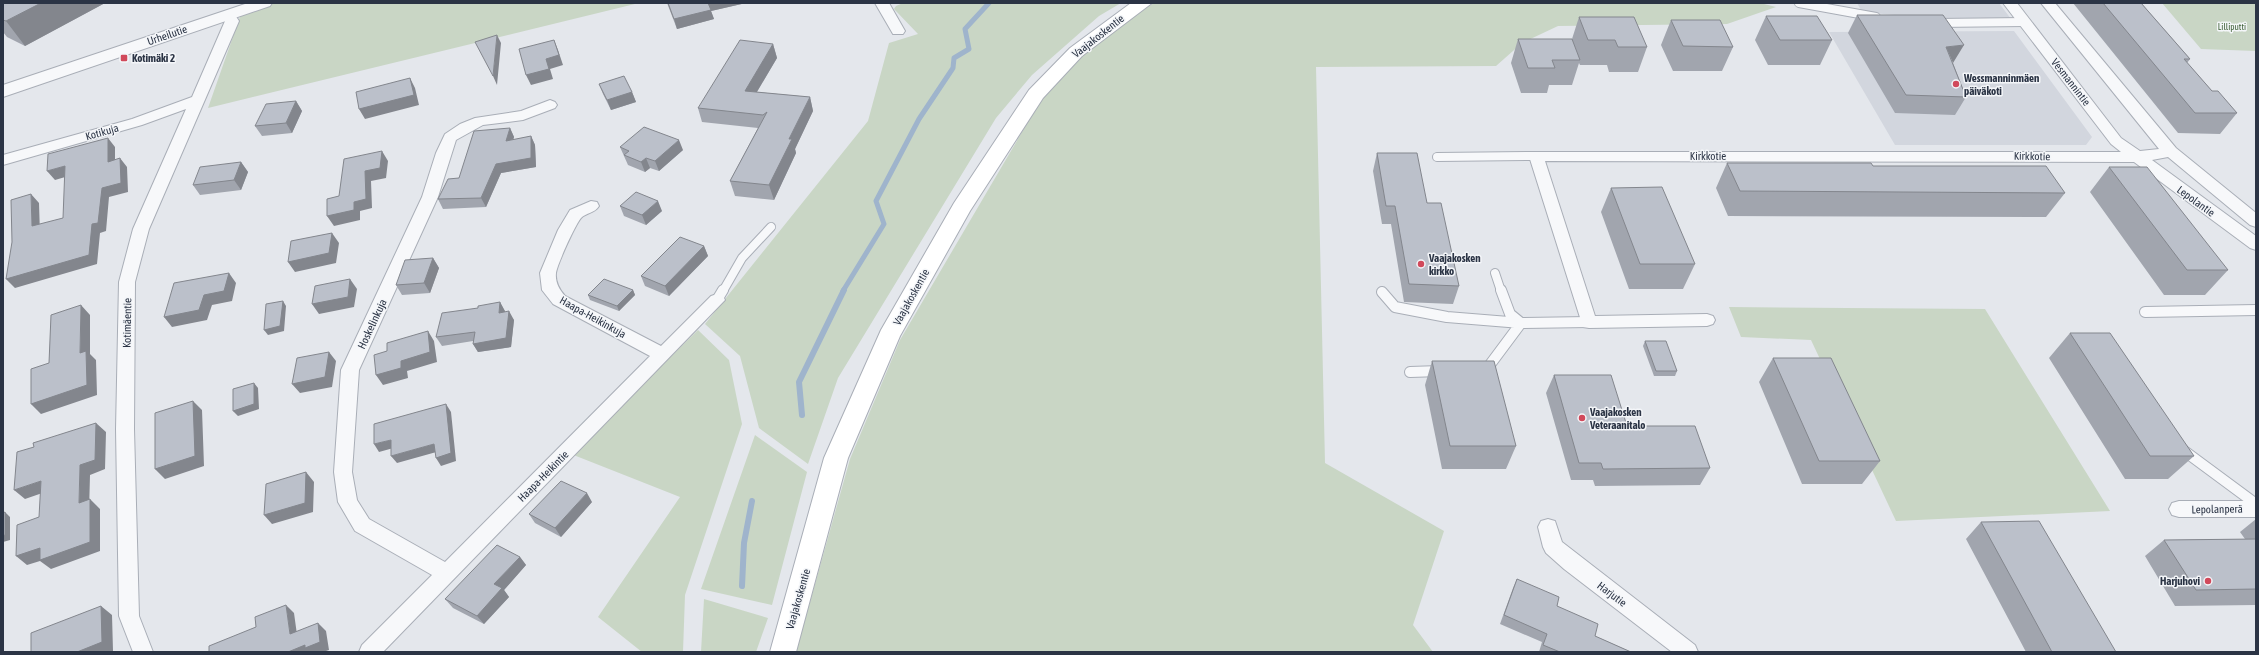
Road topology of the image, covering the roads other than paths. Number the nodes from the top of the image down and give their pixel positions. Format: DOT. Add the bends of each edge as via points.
graph roads {
  1 [pos="264,3"];
  2 [pos="882,3"];
  3 [pos="1143,3"];
  4 [pos="1799,3"];
  5 [pos="2010,3"];
  6 [pos="2048,3"];
  7 [pos="228,15"];
  8 [pos="1884,18"];
  9 [pos="1928,22"];
  10 [pos="2025,22"];
  11 [pos="898,30"];
  12 [pos="3,91"];
  13 [pos="199,100"];
  14 [pos="550,106"];
  15 [pos="2171,152"];
  16 [pos="1536,156"];
  17 [pos="1437,157"];
  18 [pos="2136,157"];
  19 [pos="3,160"];
  20 [pos="591,206"];
  21 [pos="2256,221"];
  22 [pos="771,227"];
  23 [pos="2256,244"];
  24 [pos="1495,273"];
  25 [pos="1382,292"];
  26 [pos="717,300"];
  27 [pos="2256,310"];
  28 [pos="2145,312"];
  29 [pos="1707,320"];
  30 [pos="1589,322"];
  31 [pos="1521,323"];
  32 [pos="663,355"];
  33 [pos="1472,370"];
  34 [pos="1449,371"];
  35 [pos="1410,372"];
  36 [pos="2176,440"];
  37 [pos="2256,504"];
  38 [pos="2179,509"];
  39 [pos="2256,509"];
  40 [pos="1548,527"];
  41 [pos="447,573"];
  42 [pos="142,652"];
  43 [pos="369,652"];
  44 [pos="782,652"];
  45 [pos="1688,652"];
  1 -- 7 [label="street, Urheilutie"];
  2 -- 11 [label="street"];
  3 -- 44 [label="main road, Vaajakoskentie" via="1076,52 1036,94 961,208 889,336 836,458"];
  4 -- 8 [label="lane"];
  5 -- 10 [label="street, Vesmannintie"];
  6 -- 15 [label="street"];
  7 -- 12 [label="street, Urheilutie"];
  7 -- 13 [label="street, Kotimäentie" via="232,21"];
  9 -- 10 [label="lane"];
  10 -- 18 [label="street, Vesmannintie" via="2116,141"];
  13 -- 19 [label="street, Kotikuja" via="137,122"];
  13 -- 42 [label="street, Kotimäentie" via="141,229 127,282 125,429 129,616"];
  14 -- 41 [label="street, Hoskelinkuja" via="522,115 480,121 450,137 430,197 350,370 343,472 348,502 362,525"];
  15 -- 18 [label="street, Kirkkotie"];
  15 -- 21 [label="street, Lepolantie"];
  16 -- 17 [label="lane"];
  16 -- 18 [label="street, Kirkkotie"];
  16 -- 30 [label="street"];
  18 -- 23 [label="street, Lepolantie"];
  20 -- 32 [label="street, Haapa-Heikinkuja" via="576,214 566,230 548,273 550,290 559,300"];
  22 -- 26 [label="lane" via="742,258"];
  24 -- 31 [label="lane" via="1510,314"];
  25 -- 31 [label="lane" via="1395,307 1447,317"];
  26 -- 32 [label="street, Haapa-Heikintie"];
  27 -- 28 [label="lane"];
  29 -- 30 [label="street"];
  30 -- 31 [label="lane"];
  31 -- 33 [label="lane" via="1488,370"];
  32 -- 41 [label="street, Haapa-Heikintie"];
  34 -- 35 [label="lane"];
  36 -- 37 [label="lane" via="2185,453"];
  38 -- 39 [label="street, Lepolanperä"];
  40 -- 45 [label="street, Harjutie" via="1553,546 1571,563"];
  41 -- 43 [label="street, Haapa-Heikintie"];
}
